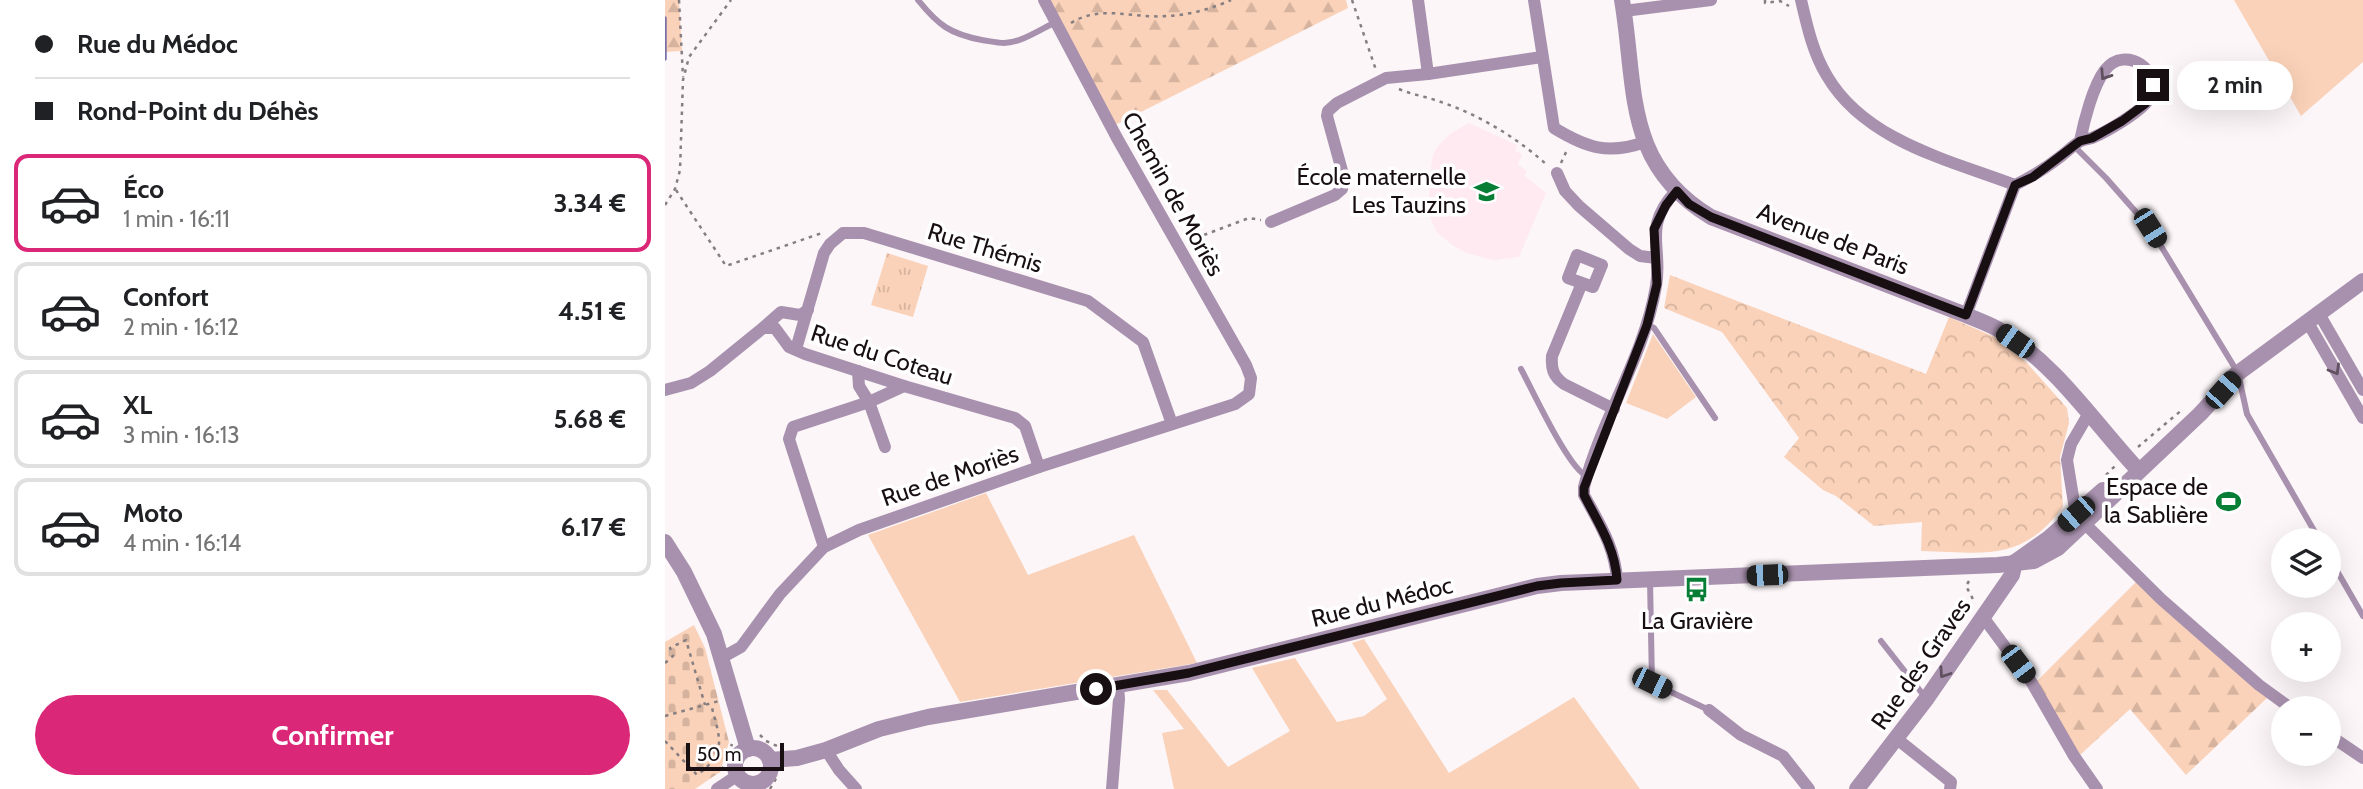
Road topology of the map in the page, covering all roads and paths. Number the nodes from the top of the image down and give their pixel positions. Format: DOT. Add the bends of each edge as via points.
graph roads {
  1 [pos="679,0"];
  2 [pos="731,0"];
  3 [pos="918,0"];
  4 [pos="1044,0"];
  5 [pos="1231,0"];
  6 [pos="1352,0"];
  7 [pos="1418,0"];
  8 [pos="1534,0"];
  9 [pos="1711,0"];
  10 [pos="1801,0"];
  11 [pos="1623,6"];
  12 [pos="1058,26"];
  13 [pos="1542,57"];
  14 [pos="1428,74"];
  15 [pos="683,80"];
  16 [pos="1382,80"];
  17 [pos="1572,138"];
  18 [pos="1645,142"];
  19 [pos="2077,144"];
  20 [pos="1557,173"];
  21 [pos="2015,185"];
  22 [pos="675,188"];
  23 [pos="1677,191"];
  24 [pos="665,205"];
  25 [pos="1271,222"];
  26 [pos="832,241"];
  27 [pos="1177,245"];
  28 [pos="1656,258"];
  29 [pos="2363,281"];
  30 [pos="1582,284"];
  31 [pos="808,310"];
  32 [pos="1966,315"];
  33 [pos="2313,317"];
  34 [pos="1647,325"];
  35 [pos="763,328"];
  36 [pos="796,349"];
  37 [pos="1521,369"];
  38 [pos="858,371"];
  39 [pos="2238,373"];
  40 [pos="904,386"];
  41 [pos="665,390"];
  42 [pos="2363,390"];
  43 [pos="869,402"];
  44 [pos="1235,404"];
  45 [pos="1614,409"];
  46 [pos="2089,413"];
  47 [pos="1715,418"];
  48 [pos="2363,418"];
  49 [pos="1172,424"];
  50 [pos="885,447"];
  51 [pos="2132,464"];
  52 [pos="1039,467"];
  53 [pos="1587,476"];
  54 [pos="2080,519"];
  55 [pos="2313,528"];
  56 [pos="665,542"];
  57 [pos="824,547"];
  58 [pos="2015,562"];
  59 [pos="2341,578"];
  60 [pos="1650,579"];
  61 [pos="1617,580"];
  62 [pos="2363,616"];
  63 [pos="1983,617"];
  64 [pos="1881,641"];
  65 [pos="723,657"];
  66 [pos="665,663"];
  67 [pos="1118,686"];
  68 [pos="2274,696"];
  69 [pos="1927,698"];
  70 [pos="723,700"];
  71 [pos="711,704"];
  72 [pos="705,705"];
  73 [pos="1709,710"];
  74 [pos="665,716"];
  75 [pos="1897,739"];
  76 [pos="665,741"];
  77 [pos="732,743"];
  78 [pos="2341,744"];
  79 [pos="748,749"];
  80 [pos="827,750"];
  81 [pos="2362,759"];
  82 [pos="770,760"];
  83 [pos="730,774"];
  84 [pos="754,787"];
  85 [pos="717,789"];
  86 [pos="856,789"];
  87 [pos="1112,789"];
  88 [pos="1809,789"];
  89 [pos="1857,789"];
  90 [pos="1950,789"];
  91 [pos="2097,789"];
  1 -- 15 [label="path"];
  2 -- 15 [label="path" via="689,57"];
  3 -- 12 [label="lane" via="933,19 961,36 1005,43"];
  4 -- 12 [label="street, Chemin de Moriès"];
  5 -- 12 [label="path" via="1211,9 1166,17 1112,12"];
  6 -- 16 [label="path" via="1371,61"];
  7 -- 14 [label="street"];
  8 -- 13 [label="street"];
  9 -- 11 [label="street"];
  10 -- 21 [label="street" via="1810,39 1827,77 1854,108 1894,138"];
  11 -- 18 [label="street, Avenue de Paris" via="1636,116"];
  12 -- 27 [label="street, Chemin de Moriès"];
  13 -- 14 [label="street"];
  13 -- 17 [label="street" via="1554,128"];
  14 -- 16 [label="street"];
  15 -- 22 [label="path" via="680,170"];
  16 -- 20 [label="path" via="1474,116 1535,153"];
  16 -- 25 [label="street" via="1328,111 1344,178 1342,189"];
  17 -- 18 [label="street" via="1614,150"];
  17 -- 20 [label="path"];
  18 -- 23 [label="street, Avenue de Paris" via="1656,167"];
  19 -- 19 [label="street, one-way" via="2145,104 2153,85 2150,72 2141,63 2130,58 2116,61 2106,70"];
  19 -- 21 [label="street"];
  19 -- 39 [label="lane" via="2150,228"];
  20 -- 28 [label="street" via="1579,206 1634,252"];
  21 -- 32 [label="street"];
  22 -- 24 [label="path"];
  22 -- 26 [label="path" via="726,266 823,233"];
  23 -- 28 [label="street" via="1654,229"];
  23 -- 32 [label="street, Avenue de Paris" via="1711,217"];
  25 -- 27 [label="path" via="1249,218"];
  26 -- 31 [label="street" via="824,253"];
  26 -- 49 [label="street, Rue Thémis" via="843,233 864,233 1088,301 1143,342"];
  27 -- 44 [label="street, Chemin de Moriès" via="1251,377 1249,394"];
  28 -- 34 [label="street" via="1657,284"];
  29 -- 33 [label="street, Rue du Médoc"];
  30 -- 45 [label="street" via="1552,355 1551,368 1564,384"];
  31 -- 35 [label="street" via="800,315 782,312"];
  31 -- 36 [label="street"];
  32 -- 46 [label="street, Avenue de Paris" via="2000,330 2030,352"];
  33 -- 39 [label="street, Rue du Médoc"];
  33 -- 42 [label="street"];
  33 -- 48 [label="street, one-way"];
  34 -- 45 [label="street"];
  34 -- 47 [label="lane" via="1654,328"];
  35 -- 36 [label="street, Rue du Coteau" via="775,328 789,347"];
  35 -- 41 [label="street" via="710,371 691,383"];
  36 -- 38 [label="street, Rue du Coteau"];
  37 -- 53 [label="lane" via="1570,458"];
  38 -- 40 [label="street, Rue du Coteau"];
  38 -- 43 [label="street" via="859,386"];
  39 -- 51 [label="street, Rue du Médoc"];
  39 -- 55 [label="lane" via="2247,414"];
  40 -- 43 [label="street"];
  40 -- 52 [label="street, Rue du Coteau" via="1015,418 1025,426"];
  43 -- 50 [label="street"];
  43 -- 57 [label="street" via="793,427 789,433"];
  44 -- 49 [label="street, Rue de Moriès"];
  45 -- 53 [label="street"];
  46 -- 51 [label="street, Avenue de Paris"];
  46 -- 54 [label="street" via="2074,436 2067,460"];
  49 -- 52 [label="street, Rue de Moriès"];
  51 -- 54 [label="street, Rue du Médoc"];
  52 -- 57 [label="street, Rue de Moriès" via="859,530"];
  53 -- 61 [label="street" via="1584,495 1611,546"];
  54 -- 58 [label="street, Rue du Médoc" via="2058,548 2034,561"];
  54 -- 68 [label="street" via="2161,599"];
  56 -- 65 [label="street"];
  57 -- 65 [label="street, Rue de Moriès" via="779,594 741,647"];
  58 -- 60 [label="street, Rue du Médoc"];
  58 -- 63 [label="street, Rue des Graves" via="2012,575"];
  59 -- 62 [label="lane"];
  60 -- 61 [label="street, Rue du Médoc"];
  60 -- 73 [label="lane" via="1652,683"];
  61 -- 67 [label="street, Rue du Médoc" via="1537,586 1189,673"];
  63 -- 69 [label="street, Rue des Graves, one-way"];
  63 -- 91 [label="street" via="2032,683"];
  64 -- 69 [label="lane"];
  65 -- 79 [label="street"];
  66 -- 72 [label="path" via="673,656 670,648 686,640"];
  67 -- 80 [label="street, Rue du Médoc" via="928,717 879,729"];
  67 -- 87 [label="street"];
  69 -- 75 [label="street, Rue des Graves"];
  70 -- 71 [label="path"];
  71 -- 72 [label="path"];
  71 -- 76 [label="path" via="720,743 711,765 697,775"];
  72 -- 74 [label="path"];
  73 -- 88 [label="street" via="1741,735 1783,756"];
  75 -- 89 [label="street, Rue des Graves"];
  75 -- 90 [label="street" via="1951,782"];
  77 -- 83 [label="path"];
  78 -- 81 [label="street"];
  79 -- 82 [label="street" via="763,752"];
  79 -- 83 [label="street"];
  80 -- 82 [label="street, Rue du Médoc"];
  80 -- 86 [label="street"];
  82 -- 84 [label="street" via="768,777"];
  83 -- 84 [label="street"];
  83 -- 85 [label="street"];
}
